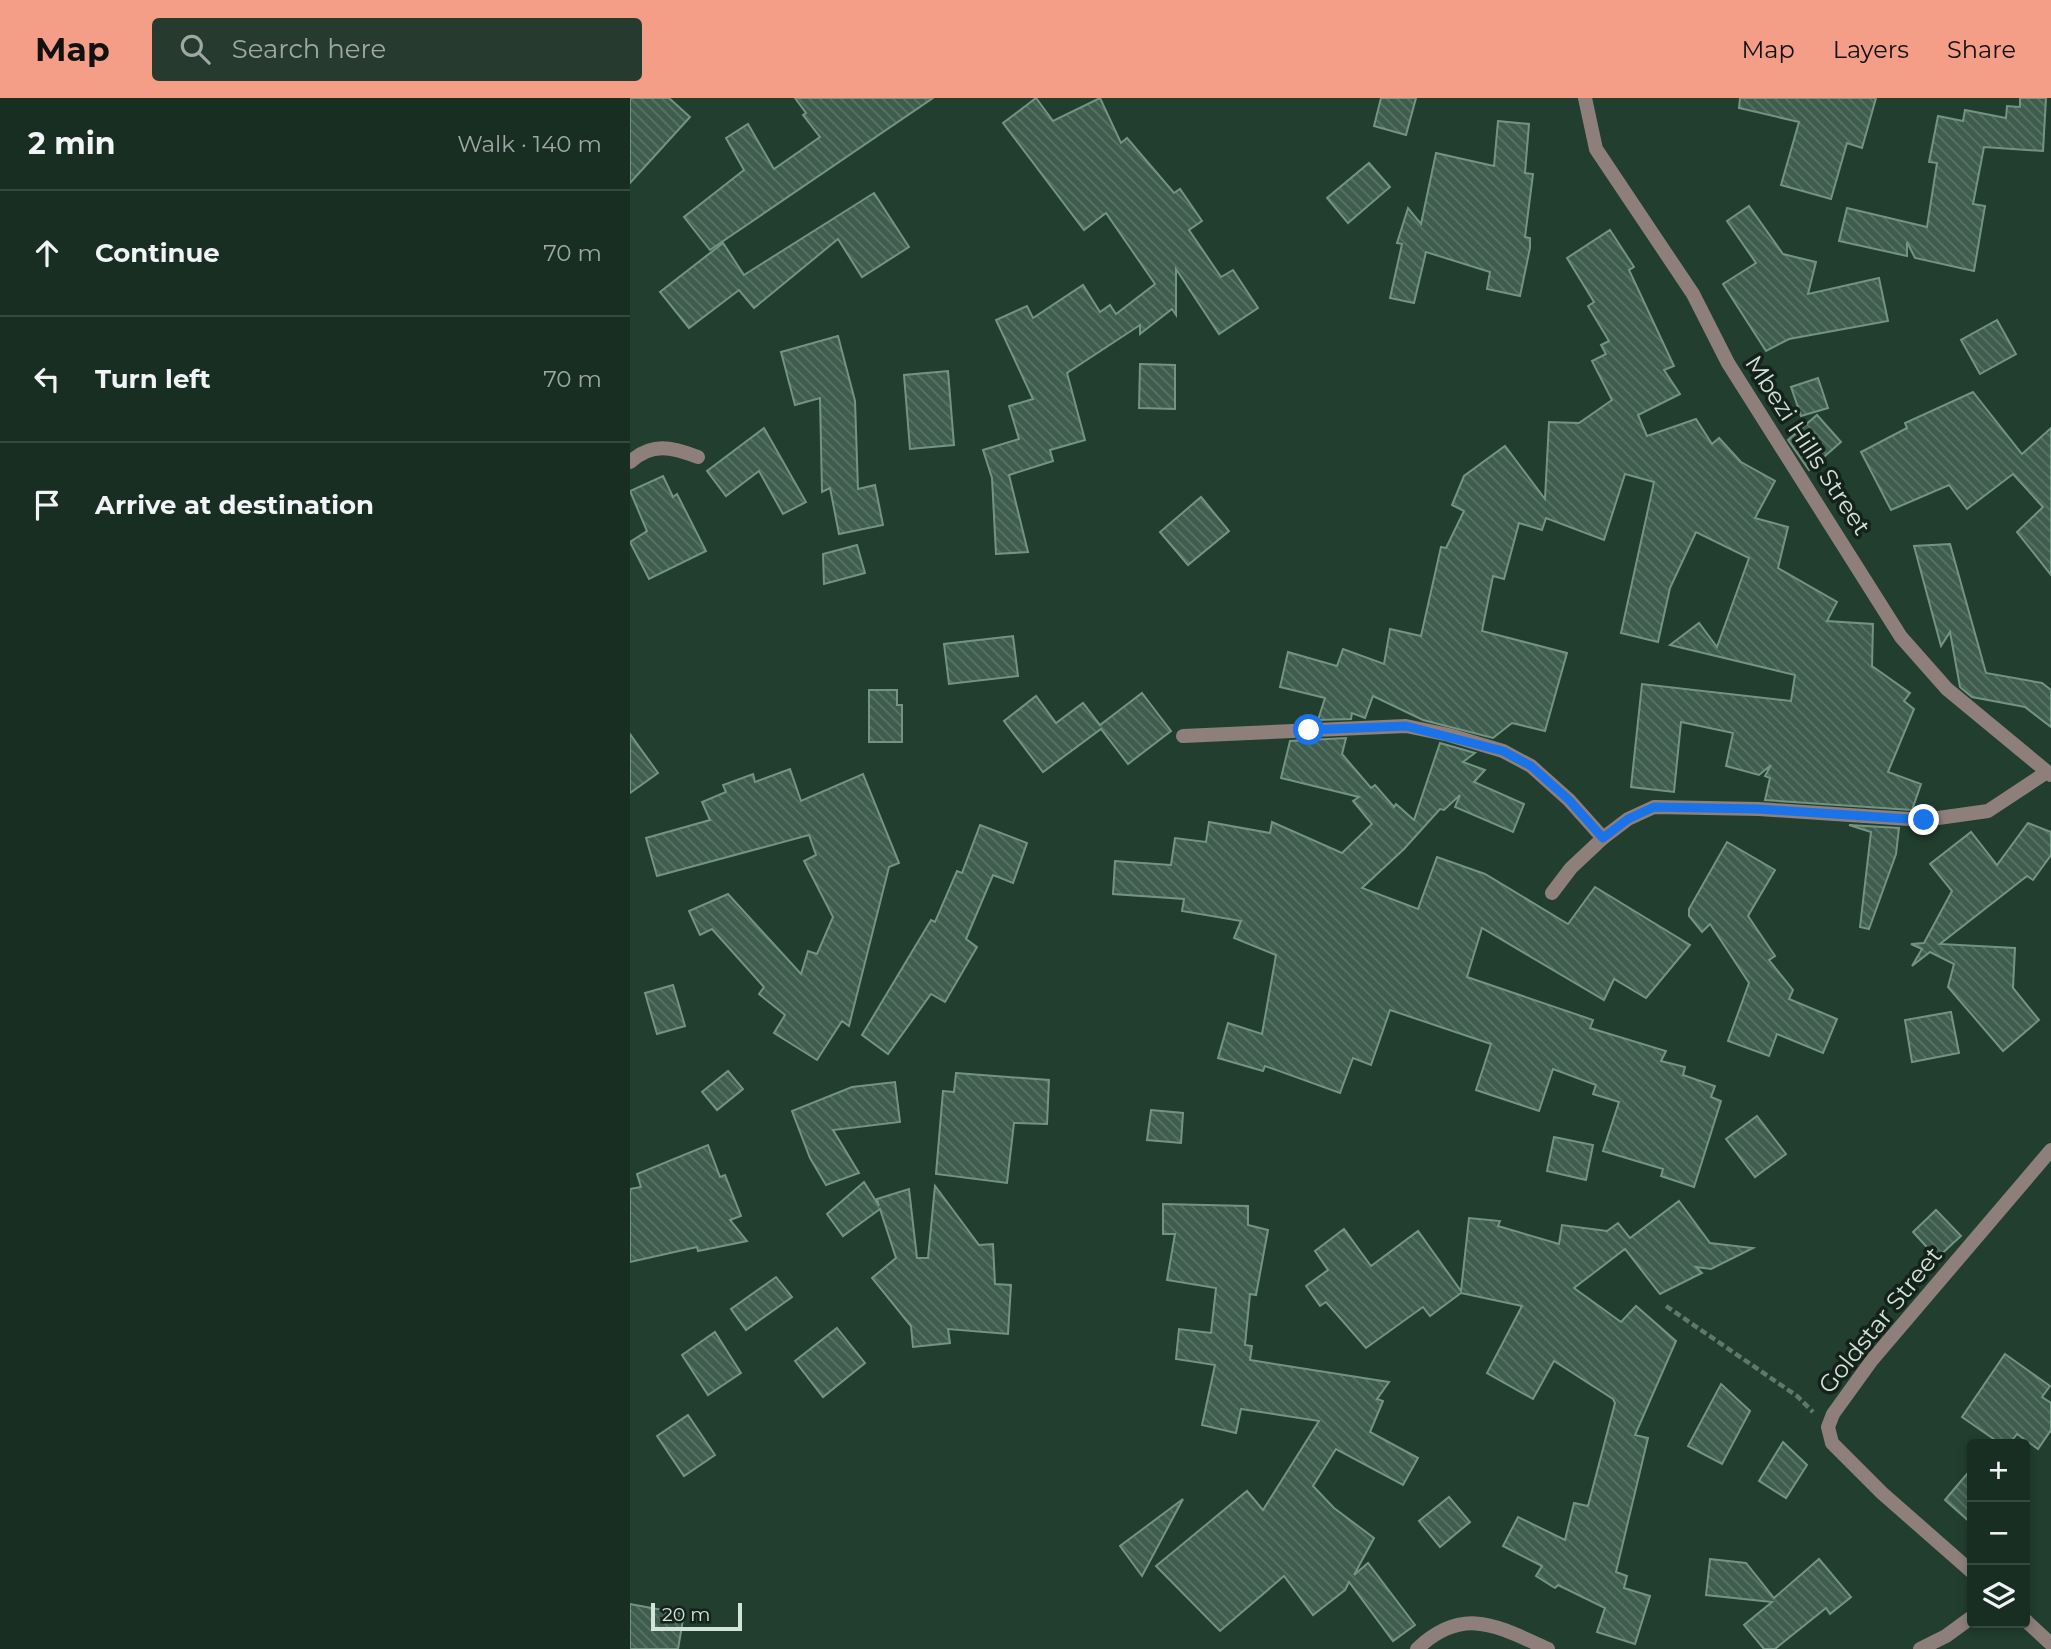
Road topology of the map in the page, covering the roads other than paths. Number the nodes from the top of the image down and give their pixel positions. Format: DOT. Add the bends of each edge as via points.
graph roads {
  1 [pos="1585,98"];
  2 [pos="698,457"];
  3 [pos="630,462"];
  4 [pos="1183,736"];
  5 [pos="2049,773"];
  6 [pos="1603,838"];
  7 [pos="1552,893"];
  8 [pos="2051,1150"];
  9 [pos="1967,1567"];
  10 [pos="1967,1621"];
  11 [pos="2030,1625"];
  12 [pos="2051,1644"];
  13 [pos="1417,1649"];
  14 [pos="1548,1649"];
  15 [pos="1920,1649"];
  1 -- 5 [label="street, Mbezi Hills Street" via="1596,149 1693,294 1735,374 1901,637 1947,689"];
  2 -- 3 [label="street" via="666,447 650,449"];
  4 -- 6 [label="street" via="1406,726 1449,735 1503,751 1531,766"];
  5 -- 6 [label="street" via="1988,811 1924,820 1654,807"];
  6 -- 7 [label="street"];
  8 -- 9 [label="street, Goldstar Street" via="1872,1360 1833,1413 1828,1427 1832,1443"];
  10 -- 15 [label="street"];
  11 -- 12 [label="street"];
  13 -- 14 [label="street" via="1434,1633 1458,1623 1505,1629"];
}
